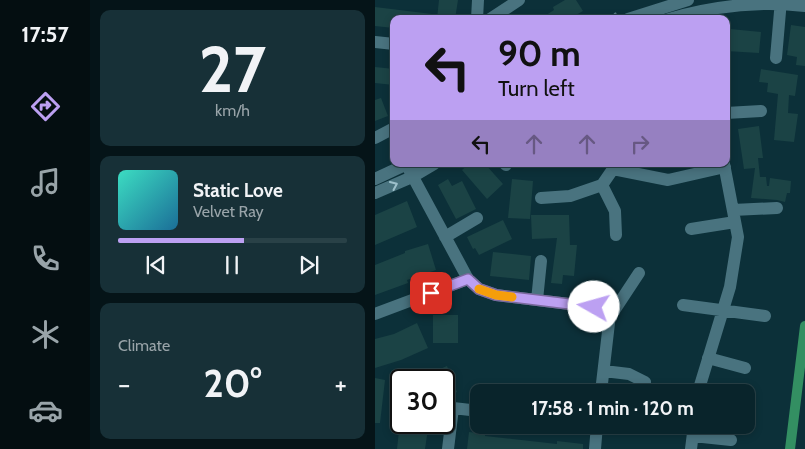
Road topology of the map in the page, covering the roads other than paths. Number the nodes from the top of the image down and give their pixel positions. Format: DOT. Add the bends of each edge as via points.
graph roads {
  1 [pos="478,0"];
  2 [pos="519,0"];
  3 [pos="781,2"];
  4 [pos="805,6"];
  5 [pos="692,8"];
  6 [pos="477,15"];
  7 [pos="495,15"];
  8 [pos="651,15"];
  9 [pos="677,15"];
  10 [pos="375,42"];
  11 [pos="390,44"];
  12 [pos="776,58"];
  13 [pos="761,111"];
  14 [pos="730,113"];
  15 [pos="390,130"];
  16 [pos="375,138"];
  17 [pos="400,167"];
  18 [pos="407,167"];
  19 [pos="429,167"];
  20 [pos="613,167"];
  21 [pos="717,167"];
  22 [pos="724,167"];
  23 [pos="412,177"];
  24 [pos="375,179"];
  25 [pos="602,184"];
  26 [pos="375,193"];
  27 [pos="541,198"];
  28 [pos="777,208"];
  29 [pos="734,216"];
  30 [pos="477,218"];
  31 [pos="691,229"];
  32 [pos="615,235"];
  33 [pos="445,237"];
  34 [pos="541,262"];
  35 [pos="639,273"];
  36 [pos="468,279"];
  37 [pos="537,300"];
  38 [pos="683,306"];
  39 [pos="723,310"];
  40 [pos="375,314"];
  41 [pos="765,316"];
  42 [pos="607,317"];
  43 [pos="708,358"];
  44 [pos="745,368"];
  45 [pos="604,371"];
  46 [pos="645,382"];
  47 [pos="602,384"];
  48 [pos="700,384"];
  49 [pos="470,410"];
  50 [pos="596,434"];
  51 [pos="693,434"];
  52 [pos="708,434"];
  53 [pos="731,440"];
  54 [pos="448,449"];
  55 [pos="595,449"];
  56 [pos="691,449"];
  1 -- 6 [label="street"];
  2 -- 7 [label="street"];
  3 -- 4 [label="street"];
  3 -- 5 [label="street"];
  3 -- 12 [label="street"];
  5 -- 8 [label="street"];
  5 -- 9 [label="street"];
  10 -- 11 [label="street"];
  13 -- 14 [label="street"];
  15 -- 16 [label="street"];
  17 -- 24 [label="street"];
  18 -- 23 [label="street"];
  19 -- 23 [label="street"];
  20 -- 21 [label="street" via="669,180"];
  20 -- 25 [label="street"];
  22 -- 29 [label="street"];
  26 -- 23 [label="street, one-way"];
  23 -- 33 [label="street"];
  25 -- 27 [label="street" via="570,196"];
  25 -- 32 [label="street" via="615,211"];
  28 -- 29 [label="street"];
  29 -- 31 [label="street"];
  29 -- 39 [label="street" via="738,237"];
  30 -- 33 [label="street"];
  33 -- 36 [label="street"];
  34 -- 37 [label="street"];
  35 -- 42 [label="street"];
  36 -- 37 [label="street" via="479,289 496,295"];
  36 -- 40 [label="street"];
  37 -- 42 [label="street" via="594,307"];
  38 -- 39 [label="street"];
  39 -- 41 [label="street"];
  39 -- 43 [label="street"];
  42 -- 45 [label="street"];
  43 -- 44 [label="street"];
  43 -- 48 [label="street"];
  45 -- 46 [label="street" via="629,374"];
  45 -- 47 [label="street"];
  49 -- 54 [label="street" via="453,408"];
  50 -- 55 [label="street"];
  51 -- 56 [label="street"];
  52 -- 53 [label="street"];
}
